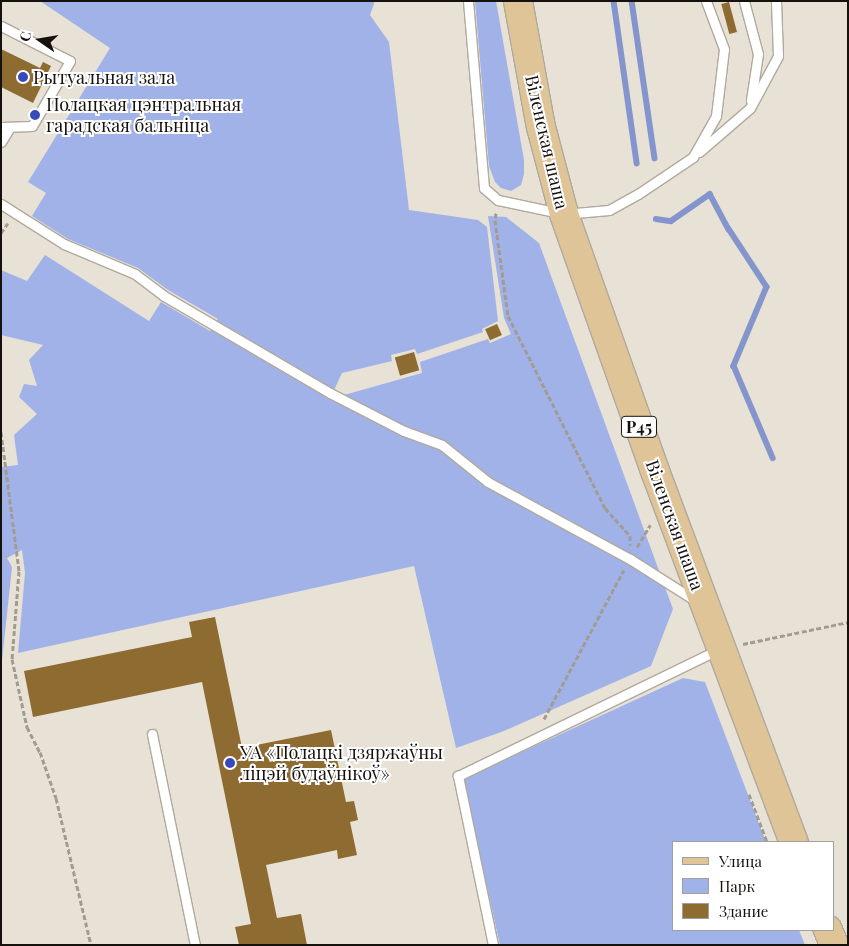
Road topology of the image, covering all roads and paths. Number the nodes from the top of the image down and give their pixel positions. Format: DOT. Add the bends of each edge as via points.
graph roads {
  1 [pos="468,1"];
  2 [pos="518,1"];
  3 [pos="706,1"];
  4 [pos="744,1"];
  5 [pos="776,1"];
  6 [pos="1,26"];
  7 [pos="750,108"];
  8 [pos="6,127"];
  9 [pos="1,142"];
  10 [pos="693,158"];
  11 [pos="498,200"];
  12 [pos="1,204"];
  13 [pos="564,214"];
  14 [pos="1,432"];
  15 [pos="651,523"];
  16 [pos="630,559"];
  17 [pos="704,606"];
  18 [pos="848,622"];
  19 [pos="721,649"];
  20 [pos="152,734"];
  21 [pos="540,737"];
  22 [pos="794,841"];
  23 [pos="828,931"];
  24 [pos="91,945"];
  25 [pos="195,945"];
  26 [pos="493,945"];
  27 [pos="834,945"];
  1 -- 11 [label="lane" via="484,188"];
  2 -- 13 [label="main road, Віленская шаша / Р45" via="541,127"];
  3 -- 10 [label="lane" via="724,48 716,116"];
  4 -- 7 [label="lane" via="758,54"];
  5 -- 7 [label="lane" via="778,56"];
  6 -- 8 [label="lane" via="70,61 32,126"];
  7 -- 10 [label="lane"];
  8 -- 9 [label="lane"];
  10 -- 13 [label="lane" via="609,210"];
  11 -- 13 [label="lane"];
  11 -- 16 [label="path" via="495,220 508,316 605,508 630,536"];
  12 -- 16 [label="lane" via="64,244 134,274 164,296 330,393 404,431 442,445 488,482"];
  13 -- 17 [label="main road, Віленская шаша / Р45"];
  14 -- 24 [label="path" via="19,571 12,659 27,727 40,752 56,798"];
  15 -- 16 [label="path"];
  16 -- 17 [label="lane"];
  16 -- 21 [label="path" via="541,725"];
  17 -- 19 [label="main road, Віленская шаша / Р45"];
  18 -- 19 [label="path"];
  19 -- 21 [label="lane"];
  19 -- 22 [label="main road, Віленская шаша / Р45"];
  20 -- 25 [label="lane"];
  21 -- 26 [label="lane" via="458,776"];
  23 -- 27 [label="main road"];
}
